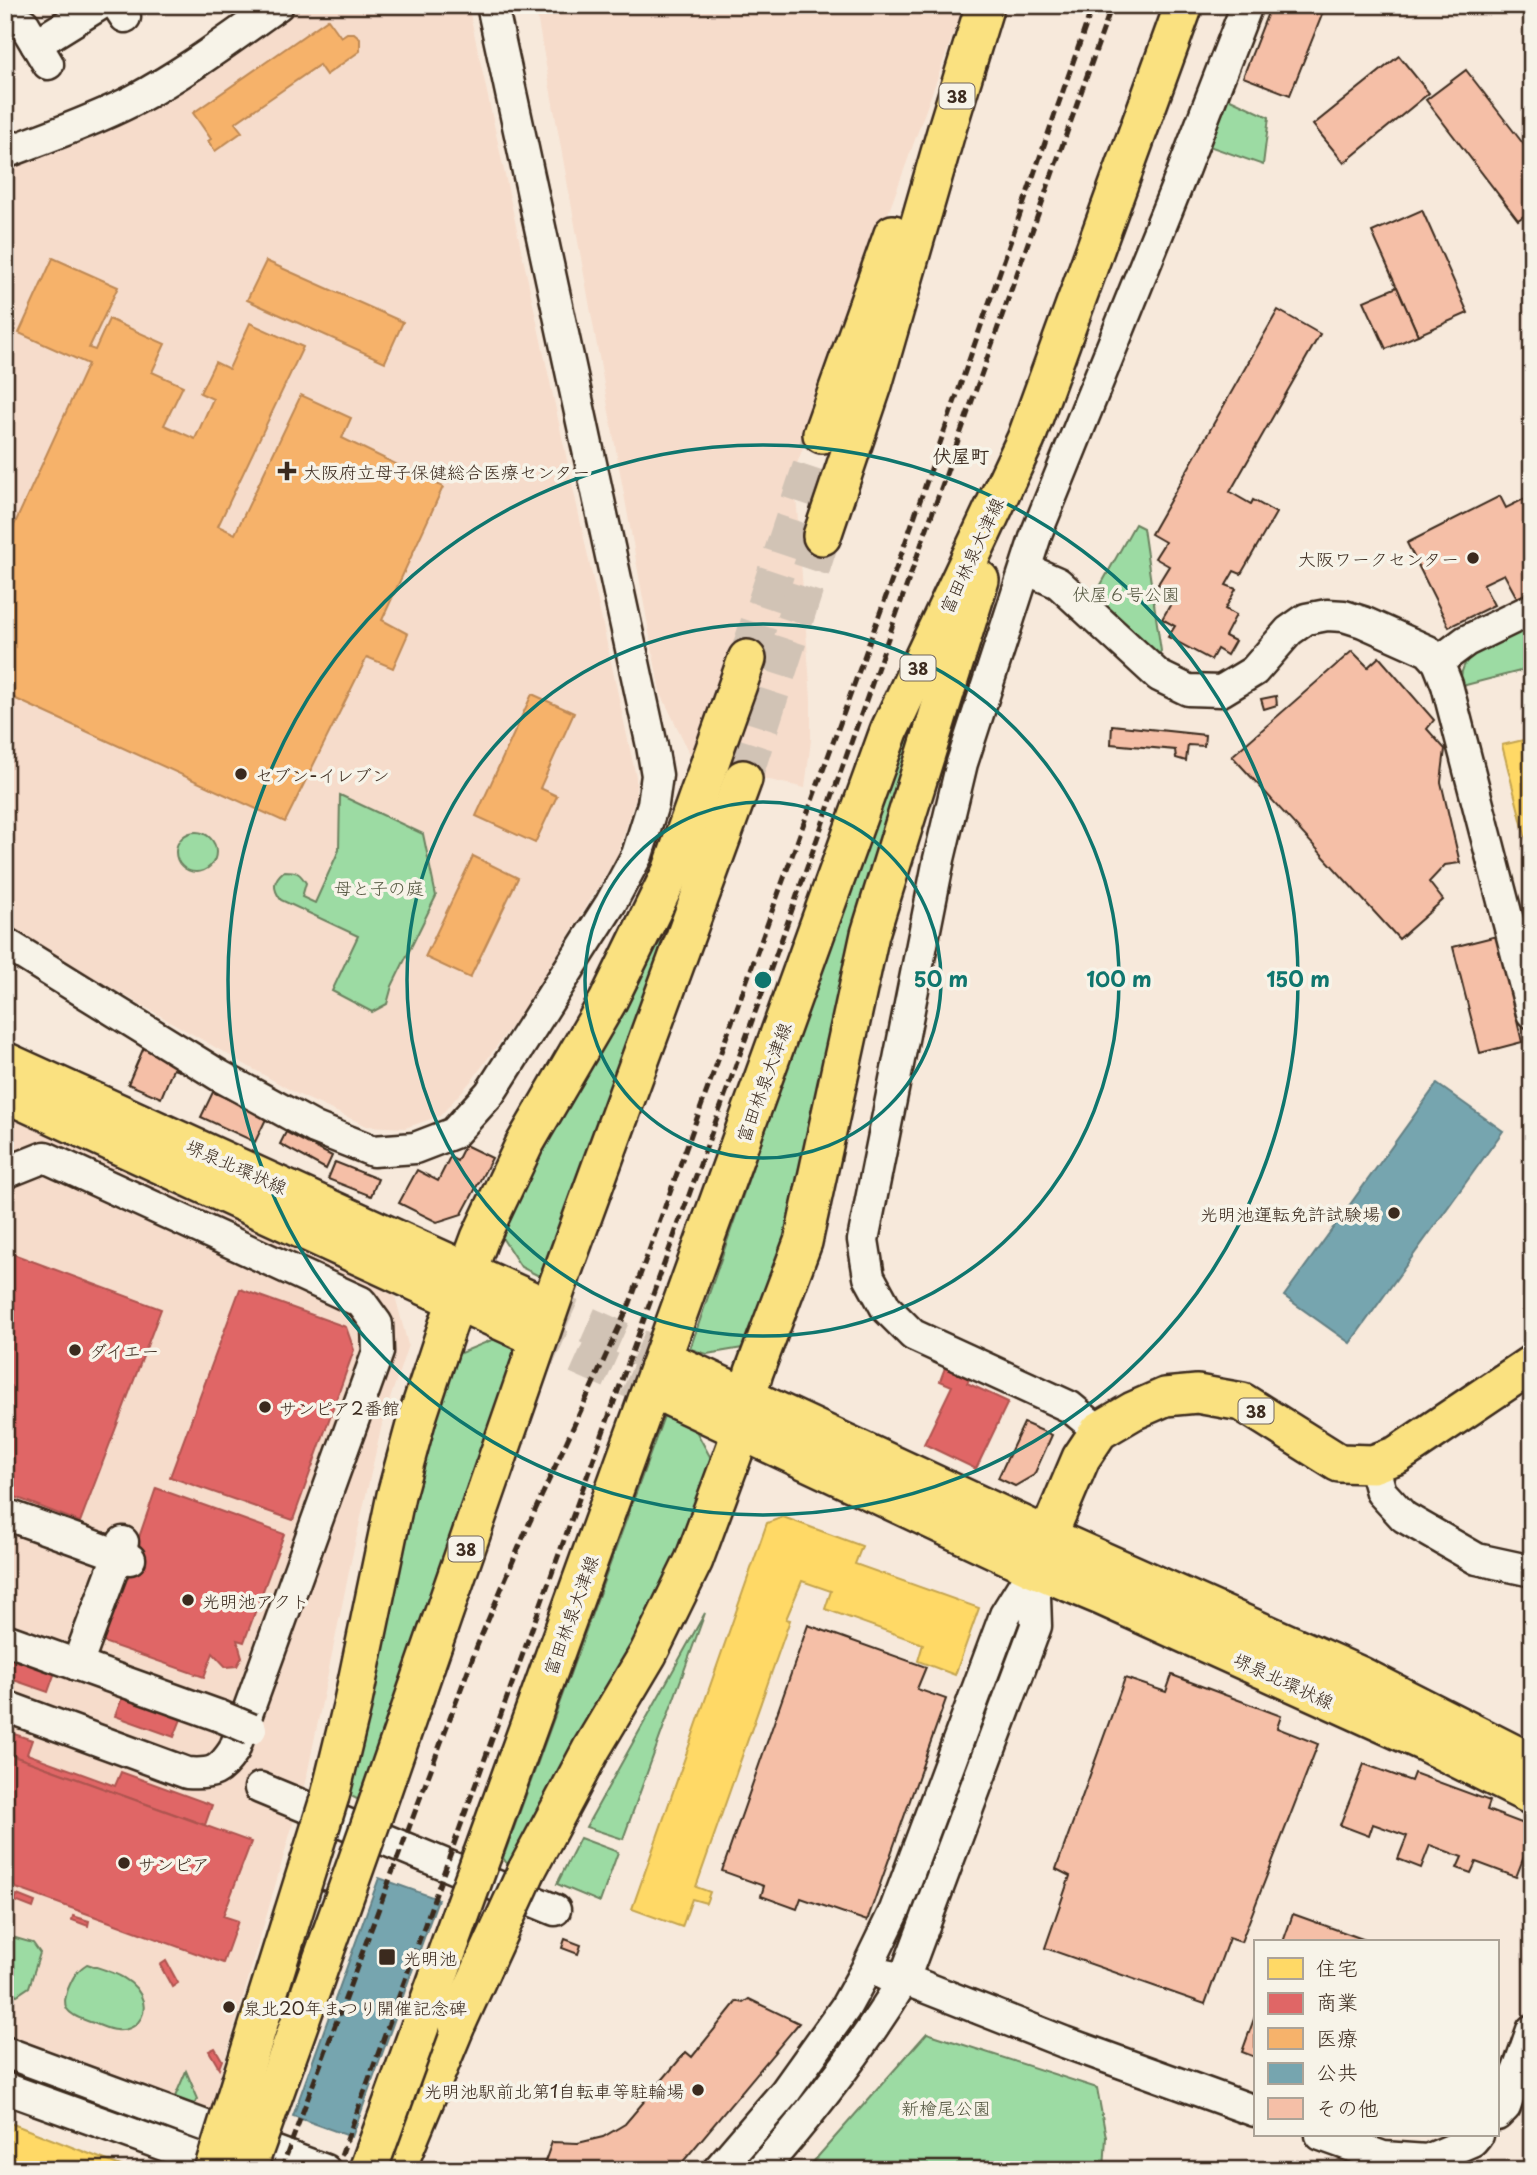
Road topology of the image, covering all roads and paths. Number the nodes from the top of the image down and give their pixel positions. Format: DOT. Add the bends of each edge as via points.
graph roads {
  1 [pos="278,5"];
  2 [pos="492,5"];
  3 [pos="1184,5"];
  4 [pos="1247,5"];
  5 [pos="984,7"];
  6 [pos="114,9"];
  7 [pos="36,44"];
  8 [pos="5,153"];
  9 [pos="822,434"];
  10 [pos="1026,439"];
  11 [pos="822,536"];
  12 [pos="1026,569"];
  13 [pos="1532,609"];
  14 [pos="747,659"];
  15 [pos="1438,662"];
  16 [pos="743,779"];
  17 [pos="5,943"];
  18 [pos="1532,1013"];
  19 [pos="5,1061"];
  20 [pos="5,1093"];
  21 [pos="5,1173"];
  22 [pos="463,1287"];
  23 [pos="532,1318"];
  24 [pos="1532,1363"];
  25 [pos="677,1383"];
  26 [pos="745,1413"];
  27 [pos="1099,1431"];
  28 [pos="1373,1464"];
  29 [pos="5,1514"];
  30 [pos="1041,1552"];
  31 [pos="1532,1571"];
  32 [pos="5,1639"];
  33 [pos="76,1665"];
  34 [pos="5,1706"];
  35 [pos="251,1729"];
  36 [pos="1532,1763"];
  37 [pos="260,1788"];
  38 [pos="1532,1796"];
  39 [pos="319,1906"];
  40 [pos="555,1910"];
  41 [pos="866,1970"];
  42 [pos="904,1979"];
  43 [pos="498,1980"];
  44 [pos="1532,2030"];
  45 [pos="5,2052"];
  46 [pos="5,2088"];
  47 [pos="256,2102"];
  48 [pos="1254,2111"];
  49 [pos="1498,2114"];
  50 [pos="1324,2136"];
  51 [pos="1476,2136"];
  52 [pos="384,2169"];
  53 [pos="214,2170"];
  54 [pos="233,2170"];
  55 [pos="247,2170"];
  56 [pos="325,2170"];
  57 [pos="368,2170"];
  58 [pos="396,2170"];
  59 [pos="718,2170"];
  60 [pos="761,2170"];
  1 -- 8 [label="street" via="135,99"];
  2 -- 17 [label="street" via="652,746 653,804 636,855 611,903 490,1093 454,1133 415,1149 373,1151 315,1128 220,1076"];
  3 -- 10 [label="main road, 富田林泉大津線 / 38"];
  4 -- 12 [label="street"];
  5 -- 9 [label="main road" via="891,239"];
  5 -- 11 [label="main road, 38" via="873,385"];
  6 -- 7 [label="street"];
  10 -- 26 [label="main road" via="870,934 803,1242"];
  10 -- 57 [label="main road, 富田林泉大津線 / 38, bridge" via="889,731"];
  12 -- 15 [label="street" via="1058,583 1159,676 1188,690 1221,691 1254,671 1289,631 1306,619 1327,615 1363,622 1427,651"];
  12 -- 27 [label="street" via="962,763 863,1240 869,1277 886,1308 913,1335 1070,1407"];
  13 -- 15 [label="street" via="1466,642"];
  14 -- 22 [label="main road" via="662,893 608,1001 524,1145 480,1238"];
  15 -- 18 [label="street"];
  16 -- 55 [label="main road, 38, bridge" via="558,1284"];
  19 -- 22 [label="main road, 堺泉北環状線"];
  20 -- 22 [label="main road, 堺泉北環状線"];
  21 -- 34 [label="street" via="45,1157 361,1302 377,1324 378,1352 234,1749 224,1765 206,1774 187,1773"];
  22 -- 23 [label="main road"];
  22 -- 53 [label="main road, bridge" via="417,1418 396,1495 330,1796"];
  24 -- 28 [label="main road, 38" via="1397,1455"];
  25 -- 26 [label="main road"];
  26 -- 30 [label="main road"];
  26 -- 58 [label="main road, bridge" via="694,1560 648,1654 527,1870"];
  27 -- 28 [label="main road, 38" via="1165,1397 1197,1394 1241,1402 1339,1463"];
  27 -- 30 [label="main road, 38" via="1081,1458"];
  28 -- 31 [label="street" via="1381,1492 1404,1517 1477,1559"];
  29 -- 33 [label="street" via="124,1552"];
  30 -- 36 [label="main road, 堺泉北環状線" via="1361,1676"];
  30 -- 38 [label="main road, 堺泉北環状線" via="1101,1596 1424,1742"];
  30 -- 41 [label="street" via="1005,1615 895,1910"];
  30 -- 42 [label="street" via="1036,1626"];
  32 -- 33 [label="street"];
  33 -- 35 [label="street, bridge"];
  37 -- 40 [label="street"];
  39 -- 47 [label="street"];
  41 -- 42 [label="street"];
  41 -- 59 [label="street" via="845,2008 785,2092"];
  42 -- 48 [label="street"];
  42 -- 60 [label="street" via="874,2028"];
  43 -- 52 [label="street" via="466,1968"];
  44 -- 49 [label="street" via="1505,2107"];
  45 -- 56 [label="street"];
  46 -- 54 [label="street"];
  50 -- 51 [label="street" via="1382,2157 1427,2160"];
}
